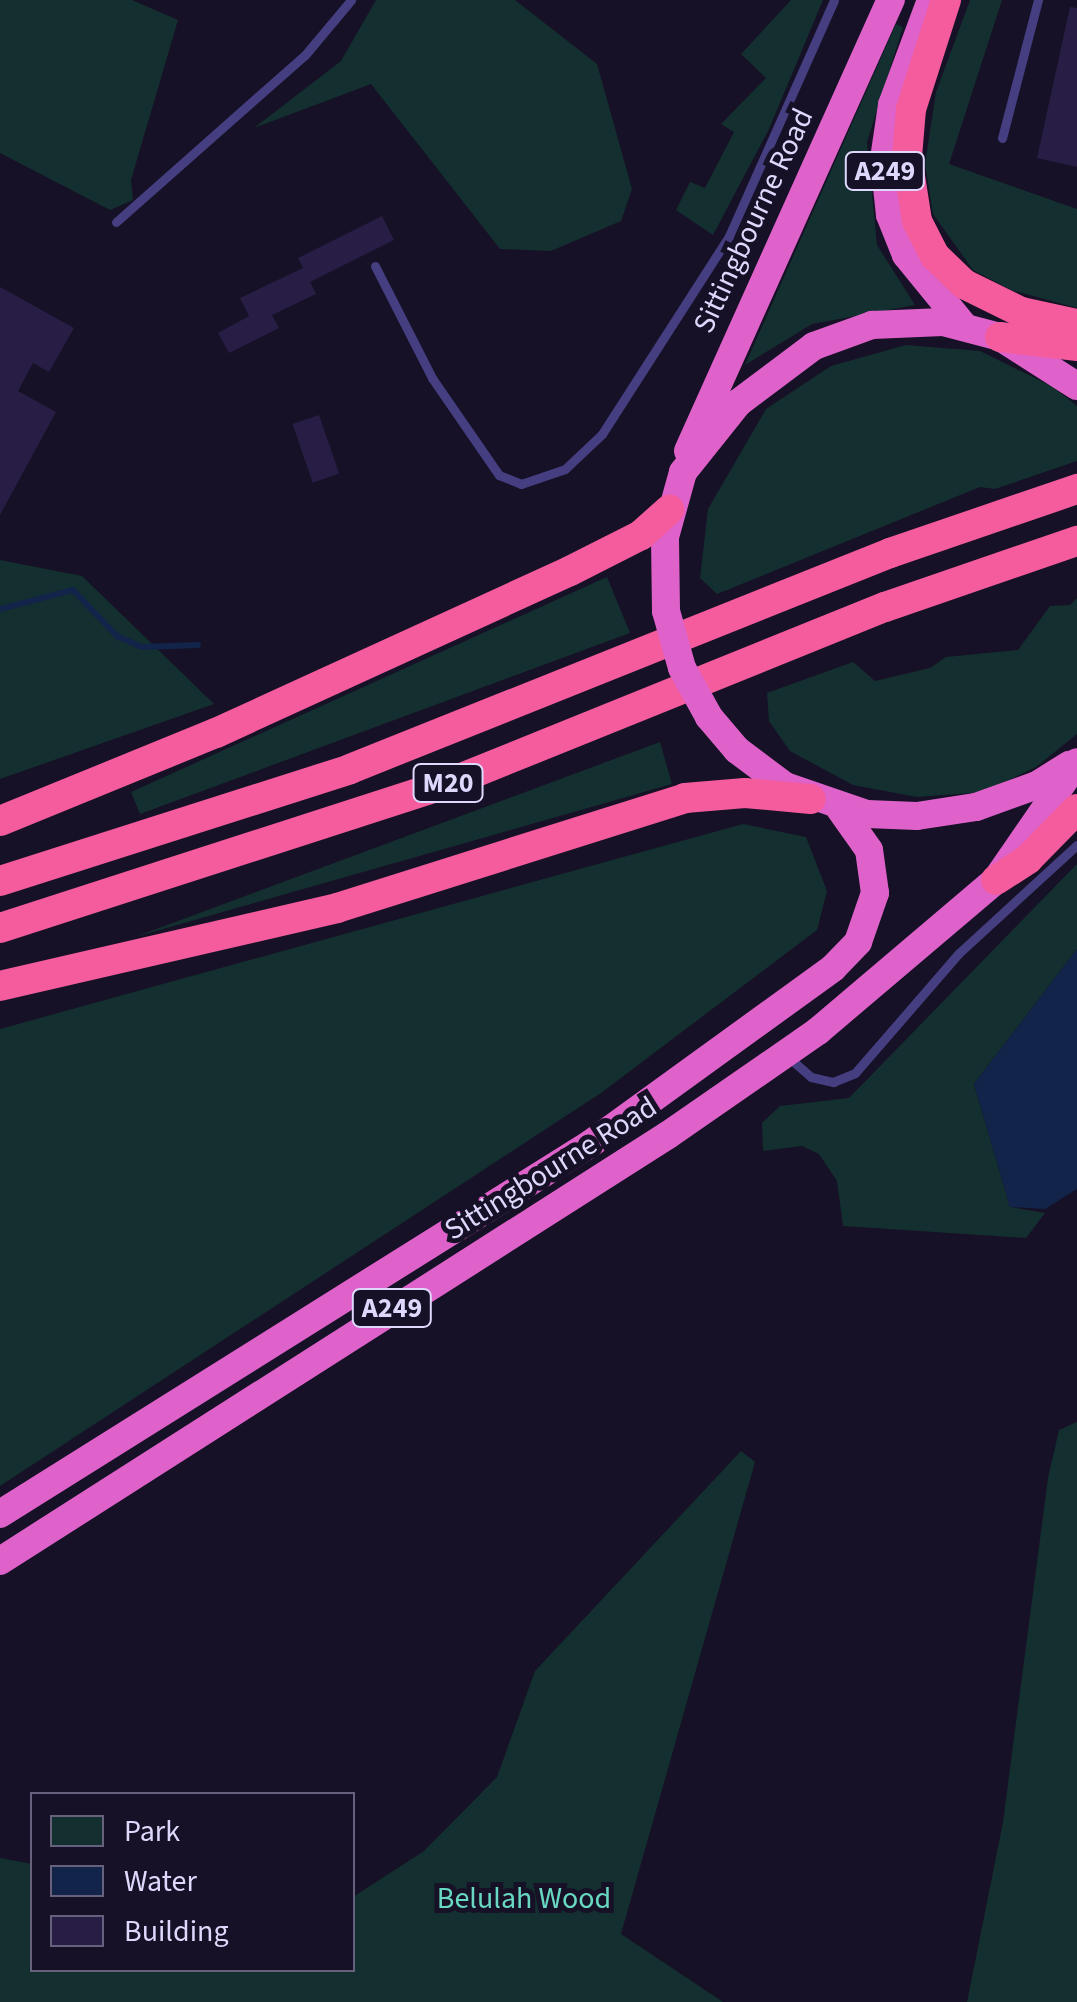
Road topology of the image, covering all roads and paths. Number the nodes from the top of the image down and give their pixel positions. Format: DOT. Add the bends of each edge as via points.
graph roads {
  1 [pos="351,0"];
  2 [pos="834,0"];
  3 [pos="891,0"];
  4 [pos="931,0"];
  5 [pos="946,0"];
  6 [pos="1038,0"];
  7 [pos="1002,138"];
  8 [pos="116,222"];
  9 [pos="376,266"];
  10 [pos="1077,324"];
  11 [pos="963,325"];
  12 [pos="1000,338"];
  13 [pos="1077,346"];
  14 [pos="1077,386"];
  15 [pos="682,472"];
  16 [pos="1077,489"];
  17 [pos="669,510"];
  18 [pos="1077,541"];
  19 [pos="1077,760"];
  20 [pos="826,804"];
  21 [pos="1077,809"];
  22 [pos="0,821"];
  23 [pos="1077,844"];
  24 [pos="996,880"];
  25 [pos="0,881"];
  26 [pos="0,928"];
  27 [pos="0,986"];
  28 [pos="786,1055"];
  29 [pos="0,1514"];
  30 [pos="0,1562"];
  1 -- 8 [label="lane" via="304,55"];
  2 -- 9 [label="lane" via="729,236 609,424 565,469 521,484 499,475 432,378"];
  3 -- 15 [label="highway, Sittingbourne Road / A249"];
  4 -- 11 [label="highway, A249" via="892,106 884,159 890,214 906,255"];
  5 -- 10 [label="highway" via="911,110 907,158 917,221 934,256 964,284 1021,312"];
  6 -- 7 [label="lane"];
  11 -- 12 [label="highway"];
  11 -- 15 [label="highway" via="872,325 814,346 758,384"];
  12 -- 13 [label="highway"];
  12 -- 14 [label="highway"];
  15 -- 17 [label="highway, Sittingbourne Road"];
  16 -- 25 [label="highway, M20" via="890,554 350,769"];
  17 -- 20 [label="highway, Sittingbourne Road, bridge" via="666,611 682,668 709,717 761,770"];
  17 -- 22 [label="highway" via="628,542 570,571 216,733"];
  18 -- 26 [label="highway, M20" via="885,607 444,784"];
  19 -- 20 [label="highway" via="1037,786 976,807 917,816"];
  19 -- 24 [label="highway, Sittingbourne Road / A249"];
  20 -- 27 [label="highway" via="744,793 684,798 320,913"];
  20 -- 29 [label="highway, Sittingbourne Road / A249" via="869,850 875,893 863,933 833,968 590,1144"];
  21 -- 24 [label="highway" via="1028,859"];
  23 -- 28 [label="lane" via="959,954 855,1073 833,1082 811,1077"];
  24 -- 28 [label="highway, Sittingbourne Road / A249"];
  28 -- 30 [label="highway, Sittingbourne Road / A249"];
}
